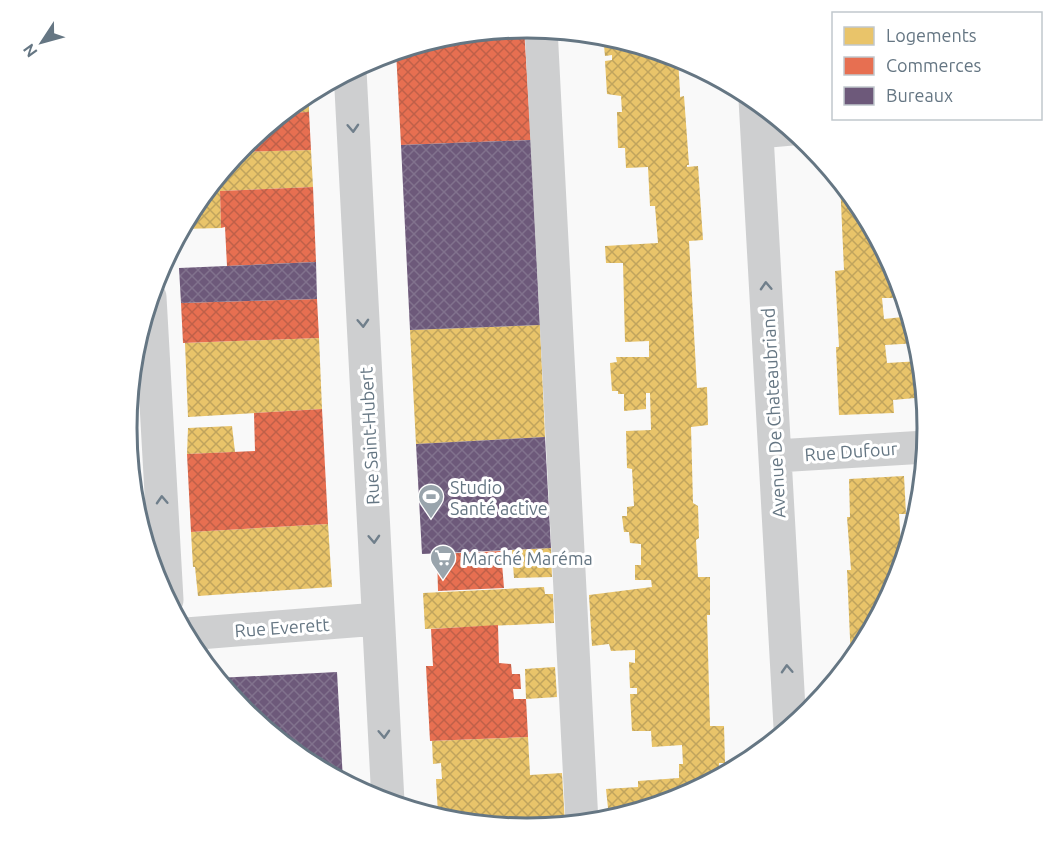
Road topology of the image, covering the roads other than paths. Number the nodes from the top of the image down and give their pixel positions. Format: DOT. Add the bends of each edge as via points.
graph roads {
  1 [pos="542,38"];
  2 [pos="351,80"];
  3 [pos="756,112"];
  4 [pos="779,130"];
  5 [pos="757,132"];
  6 [pos="151,323"];
  7 [pos="916,448"];
  8 [pos="776,456"];
  9 [pos="165,573"];
  10 [pos="378,619"];
  11 [pos="196,633"];
  12 [pos="789,716"];
  13 [pos="387,792"];
  14 [pos="582,813"];
  1 -- 14 [label="street"];
  2 -- 10 [label="street, Rue Saint-Hubert, one-way"];
  3 -- 5 [label="street, Avenue De Chateaubriand"];
  4 -- 5 [label="street"];
  8 -- 5 [label="street, Avenue De Chateaubriand, one-way"];
  9 -- 6 [label="street, one-way"];
  7 -- 8 [label="street, Rue Dufour"];
  12 -- 8 [label="street, Avenue De Chateaubriand, one-way"];
  10 -- 11 [label="street, Rue Everett"];
  10 -- 13 [label="street, Rue Saint-Hubert, one-way"];
}
